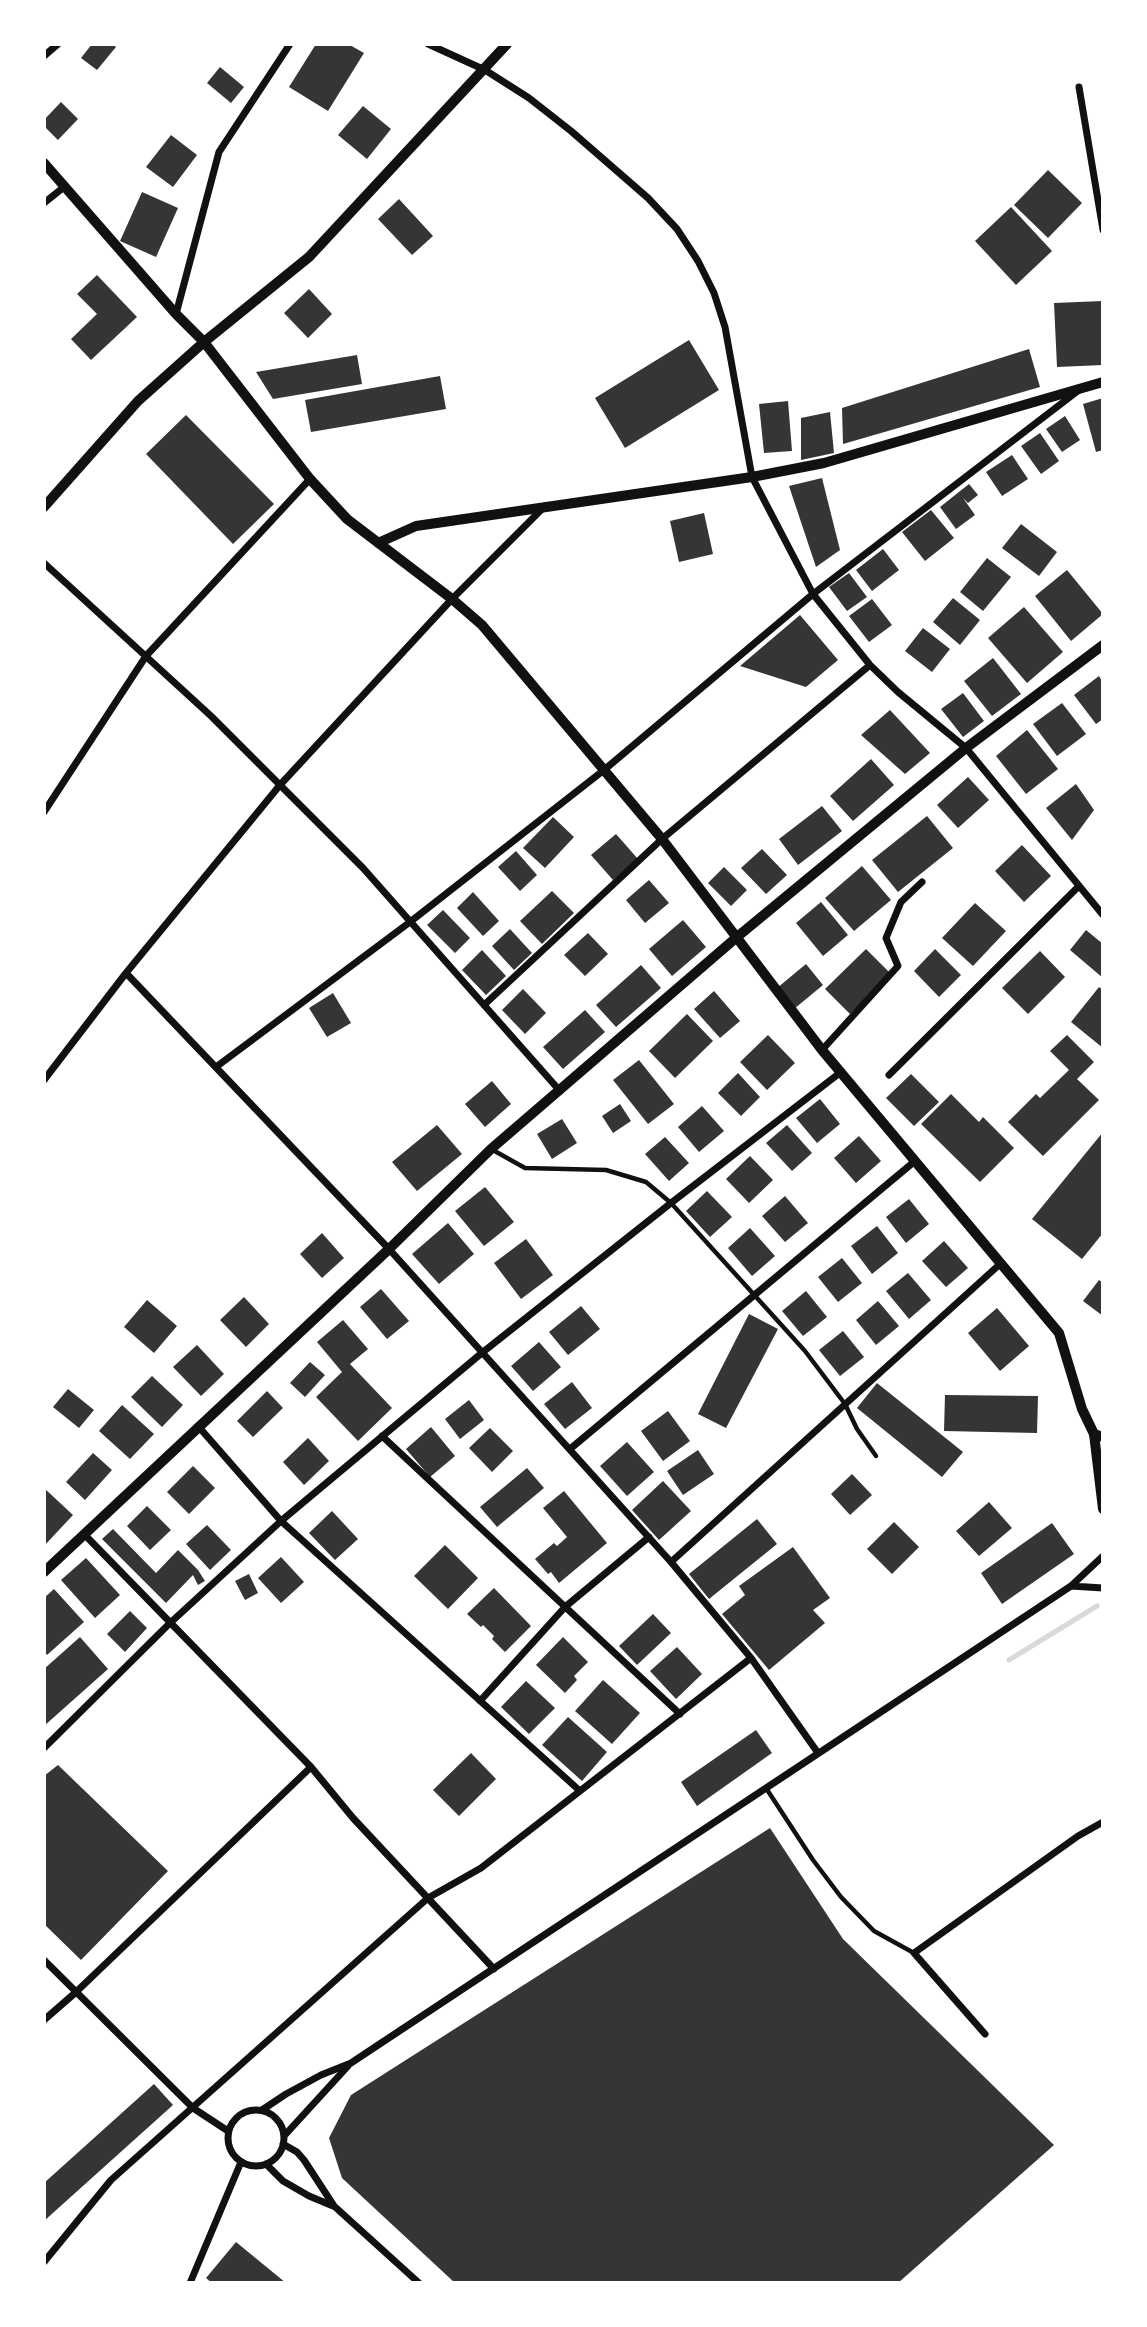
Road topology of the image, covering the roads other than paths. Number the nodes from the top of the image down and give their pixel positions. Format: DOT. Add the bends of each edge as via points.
graph roads {
  1 [pos="58,44"];
  2 [pos="290,44"];
  3 [pos="428,44"];
  4 [pos="507,44"];
  5 [pos="44,56"];
  6 [pos="485,70"];
  7 [pos="1079,87"];
  8 [pos="44,163"];
  9 [pos="64,187"];
  10 [pos="44,203"];
  11 [pos="1103,230"];
  12 [pos="176,314"];
  13 [pos="205,342"];
  14 [pos="1103,382"];
  15 [pos="1082,388"];
  16 [pos="752,477"];
  17 [pos="310,479"];
  18 [pos="545,506"];
  19 [pos="44,507"];
  20 [pos="377,543"];
  21 [pos="44,564"];
  22 [pos="813,594"];
  23 [pos="452,599"];
  24 [pos="1103,645"];
  25 [pos="146,656"];
  26 [pos="870,666"];
  27 [pos="966,748"];
  28 [pos="604,770"];
  29 [pos="280,785"];
  30 [pos="44,813"];
  31 [pos="662,839"];
  32 [pos="922,882"];
  33 [pos="1079,886"];
  34 [pos="1102,910"];
  35 [pos="410,922"];
  36 [pos="737,937"];
  37 [pos="126,973"];
  38 [pos="484,1005"];
  39 [pos="822,1050"];
  40 [pos="216,1067"];
  41 [pos="841,1072"];
  42 [pos="889,1075"];
  43 [pos="44,1080"];
  44 [pos="560,1091"];
  45 [pos="491,1149"];
  46 [pos="915,1161"];
  47 [pos="671,1203"];
  48 [pos="389,1249"];
  49 [pos="1000,1264"];
  50 [pos="756,1294"];
  51 [pos="483,1352"];
  52 [pos="845,1404"];
  53 [pos="198,1426"];
  54 [pos="382,1436"];
  55 [pos="1099,1436"];
  56 [pos="570,1449"];
  57 [pos="876,1456"];
  58 [pos="1103,1509"];
  59 [pos="281,1521"];
  60 [pos="84,1534"];
  61 [pos="649,1537"];
  62 [pos="1103,1556"];
  63 [pos="671,1562"];
  64 [pos="44,1572"];
  65 [pos="1071,1586"];
  66 [pos="1103,1588"];
  67 [pos="565,1607"];
  68 [pos="169,1624"];
  69 [pos="751,1658"];
  70 [pos="480,1701"];
  71 [pos="680,1714"];
  72 [pos="44,1748"];
  73 [pos="818,1753"];
  74 [pos="311,1767"];
  75 [pos="766,1788"];
  76 [pos="580,1791"];
  77 [pos="1103,1822"];
  78 [pos="428,1898"];
  79 [pos="914,1953"];
  80 [pos="44,1961"];
  81 [pos="494,1969"];
  82 [pos="75,1993"];
  83 [pos="44,2020"];
  84 [pos="985,2034"];
  85 [pos="351,2063"];
  86 [pos="193,2108"];
  87 [pos="262,2110"];
  88 [pos="228,2131"];
  89 [pos="283,2140"];
  90 [pos="241,2162"];
  91 [pos="266,2164"];
  92 [pos="334,2206"];
  93 [pos="44,2262"];
  94 [pos="190,2283"];
  95 [pos="419,2283"];
  1 -- 5 [label="street"];
  2 -- 12 [label="street" via="219,152"];
  3 -- 6 [label="street"];
  4 -- 6 [label="street"];
  6 -- 13 [label="street" via="309,257"];
  6 -- 16 [label="street" via="561,122 648,198 698,261 725,327"];
  7 -- 11 [label="street"];
  8 -- 9 [label="street"];
  9 -- 10 [label="street"];
  9 -- 12 [label="street"];
  12 -- 13 [label="street"];
  13 -- 17 [label="street"];
  13 -- 19 [label="street" via="138,401"];
  14 -- 15 [label="street"];
  15 -- 16 [label="street" via="824,463"];
  15 -- 22 [label="street"];
  16 -- 18 [label="street"];
  16 -- 22 [label="street"];
  17 -- 20 [label="street" via="347,520"];
  17 -- 25 [label="street"];
  18 -- 20 [label="street" via="415,526"];
  18 -- 23 [label="street"];
  20 -- 23 [label="street"];
  21 -- 25 [label="street"];
  22 -- 26 [label="street"];
  22 -- 28 [label="street"];
  23 -- 28 [label="street" via="482,625"];
  23 -- 29 [label="street"];
  24 -- 27 [label="street"];
  25 -- 29 [label="street"];
  25 -- 30 [label="street"];
  26 -- 27 [label="street"];
  26 -- 31 [label="street"];
  27 -- 33 [label="street"];
  27 -- 36 [label="street"];
  28 -- 31 [label="street"];
  28 -- 35 [label="street"];
  29 -- 35 [label="street"];
  29 -- 37 [label="street"];
  31 -- 36 [label="street"];
  31 -- 38 [label="street"];
  32 -- 39 [label="street" via="901,902 886,938 898,965"];
  33 -- 34 [label="street"];
  33 -- 42 [label="street"];
  35 -- 38 [label="street"];
  35 -- 40 [label="street"];
  36 -- 39 [label="street"];
  36 -- 44 [label="street"];
  37 -- 40 [label="street"];
  37 -- 43 [label="street"];
  38 -- 44 [label="street"];
  39 -- 41 [label="street"];
  40 -- 48 [label="street"];
  41 -- 46 [label="street"];
  41 -- 47 [label="street"];
  44 -- 45 [label="street"];
  45 -- 47 [label="lane" via="525,1168 628,1175 646,1182"];
  45 -- 48 [label="street"];
  46 -- 49 [label="street"];
  46 -- 50 [label="street"];
  47 -- 50 [label="lane"];
  47 -- 51 [label="street"];
  48 -- 51 [label="street"];
  48 -- 53 [label="street"];
  49 -- 52 [label="street"];
  49 -- 55 [label="street" via="1059,1333 1082,1409"];
  50 -- 52 [label="lane"];
  50 -- 56 [label="street"];
  51 -- 54 [label="street"];
  51 -- 56 [label="street"];
  52 -- 57 [label="lane"];
  52 -- 63 [label="street"];
  53 -- 59 [label="street"];
  53 -- 60 [label="street"];
  54 -- 59 [label="street"];
  54 -- 67 [label="street"];
  55 -- 58 [label="street"];
  56 -- 61 [label="street"];
  59 -- 68 [label="street"];
  59 -- 70 [label="street"];
  60 -- 64 [label="street"];
  60 -- 68 [label="street"];
  61 -- 63 [label="street"];
  61 -- 67 [label="street"];
  62 -- 65 [label="street"];
  63 -- 69 [label="street"];
  65 -- 66 [label="street"];
  65 -- 73 [label="street"];
  67 -- 70 [label="street"];
  67 -- 71 [label="street"];
  68 -- 72 [label="street"];
  68 -- 74 [label="street"];
  69 -- 71 [label="street"];
  69 -- 73 [label="street"];
  70 -- 76 [label="street"];
  71 -- 76 [label="street"];
  73 -- 75 [label="street"];
  74 -- 78 [label="street"];
  74 -- 82 [label="street"];
  75 -- 79 [label="lane" via="841,1897 874,1930"];
  75 -- 81 [label="street"];
  76 -- 78 [label="street" via="481,1867"];
  77 -- 79 [label="street"];
  78 -- 81 [label="street"];
  78 -- 86 [label="street"];
  79 -- 84 [label="street"];
  80 -- 82 [label="street"];
  81 -- 85 [label="street"];
  82 -- 83 [label="street"];
  82 -- 86 [label="street"];
  85 -- 87 [label="street" via="309,2081"];
  85 -- 89 [label="street"];
  86 -- 88 [label="street"];
  86 -- 93 [label="street" via="111,2180"];
  87 -- 88 [label="street" via="245,2112"];
  87 -- 89 [label="street" via="277,2119"];
  88 -- 90 [label="street" via="229,2149"];
  89 -- 91 [label="street" via="280,2153"];
  89 -- 92 [label="street" via="304,2160"];
  90 -- 91 [label="street"];
  90 -- 94 [label="street"];
  91 -- 92 [label="street" via="283,2181"];
  92 -- 95 [label="street"];
}
